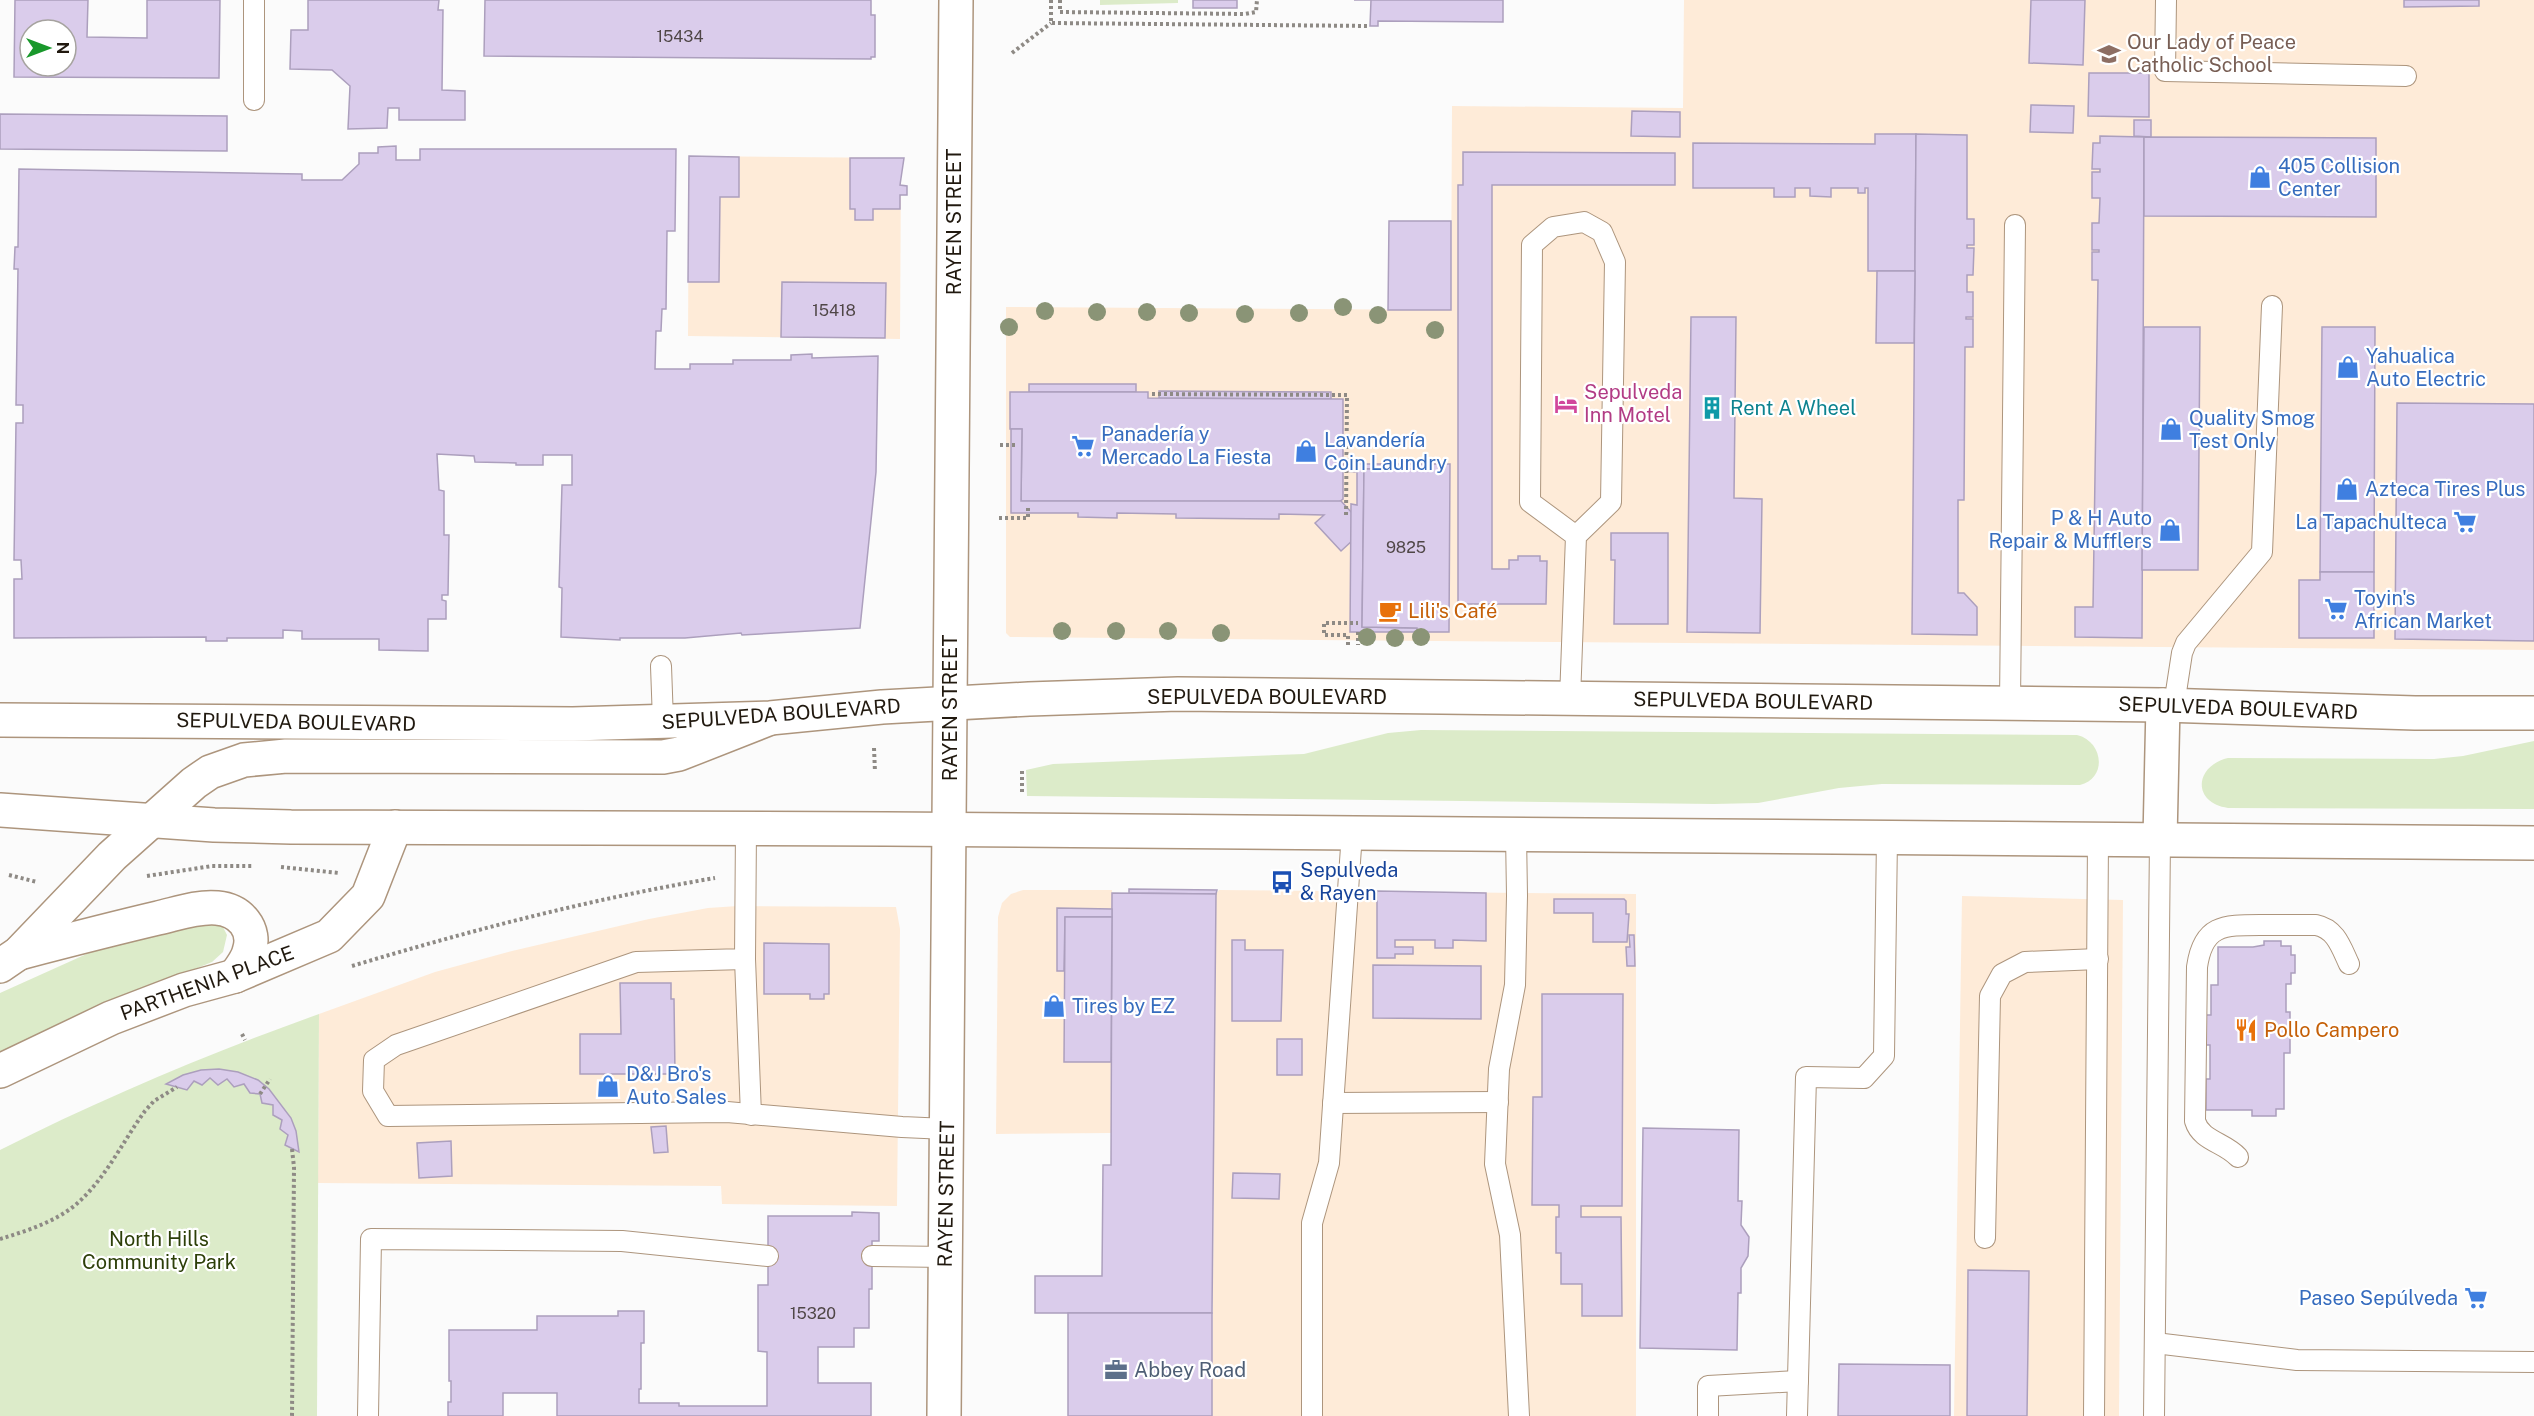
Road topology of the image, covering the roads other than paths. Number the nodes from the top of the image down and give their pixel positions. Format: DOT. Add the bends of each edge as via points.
graph roads {
  1 [pos="254,0"];
  2 [pos="956,0"];
  3 [pos="2166,0"];
  4 [pos="2406,75"];
  5 [pos="254,99"];
  6 [pos="2015,225"];
  7 [pos="2272,306"];
  8 [pos="1576,536"];
  9 [pos="661,666"];
  10 [pos="1570,699"];
  11 [pos="2010,703"];
  12 [pos="950,704"];
  13 [pos="2168,705"];
  14 [pos="2534,713"];
  15 [pos="770,718"];
  16 [pos="0,720"];
  17 [pos="663,721"];
  18 [pos="0,810"];
  19 [pos="149,821"];
  20 [pos="395,826"];
  21 [pos="747,828"];
  22 [pos="950,829"];
  23 [pos="1352,833"];
  24 [pos="1516,834"];
  25 [pos="1887,837"];
  26 [pos="2098,838"];
  27 [pos="2160,839"];
  28 [pos="2534,843"];
  29 [pos="10,959"];
  30 [pos="745,959"];
  31 [pos="2098,959"];
  32 [pos="2349,964"];
  33 [pos="235,976"];
  34 [pos="0,1071"];
  35 [pos="1498,1102"];
  36 [pos="1333,1103"];
  37 [pos="751,1115"];
  38 [pos="947,1129"];
  39 [pos="2238,1157"];
  40 [pos="1985,1238"];
  41 [pos="768,1256"];
  42 [pos="872,1256"];
  43 [pos="946,1257"];
  44 [pos="2155,1343"];
  45 [pos="2534,1362"];
  46 [pos="1798,1381"];
  47 [pos="368,1416"];
  48 [pos="944,1416"];
  49 [pos="1312,1416"];
  50 [pos="1520,1416"];
  51 [pos="1708,1416"];
  52 [pos="1797,1416"];
  53 [pos="2094,1416"];
  54 [pos="2154,1416"];
  1 -- 5 [label="lane"];
  2 -- 12 [label="main road, RAYEN STREET"];
  3 -- 4 [label="lane" via="2165,71"];
  6 -- 11 [label="lane"];
  7 -- 13 [label="lane" via="2262,552 2186,643"];
  8 -- 8 [label="lane" via="1611,502 1615,262 1602,232 1584,222 1553,227 1532,245 1530,502"];
  8 -- 10 [label="lane"];
  9 -- 17 [label="lane"];
  10 -- 11 [label="main road, SEPULVEDA BOULEVARD"];
  10 -- 12 [label="main road, SEPULVEDA BOULEVARD" via="1178,694"];
  11 -- 13 [label="main road, SEPULVEDA BOULEVARD"];
  12 -- 15 [label="main road, SEPULVEDA BOULEVARD"];
  12 -- 22 [label="main road, RAYEN STREET"];
  13 -- 14 [label="main road, SEPULVEDA BOULEVARD"];
  13 -- 27 [label="main road"];
  15 -- 17 [label="main road, SEPULVEDA BOULEVARD"];
  15 -- 19 [label="main road" via="663,757 286,756 244,760 210,772"];
  16 -- 17 [label="main road, SEPULVEDA BOULEVARD" via="573,724"];
  18 -- 19 [label="main road"];
  19 -- 20 [label="main road" via="247,826"];
  19 -- 29 [label="main road"];
  20 -- 21 [label="main road"];
  20 -- 33 [label="main road, PARTHENIA PLACE" via="368,896 328,936"];
  21 -- 22 [label="main road"];
  21 -- 30 [label="lane"];
  22 -- 23 [label="main road"];
  22 -- 38 [label="main road, RAYEN STREET"];
  23 -- 24 [label="main road"];
  23 -- 36 [label="lane"];
  24 -- 25 [label="main road"];
  24 -- 35 [label="lane" via="1515,985 1499,1069"];
  25 -- 26 [label="main road"];
  25 -- 46 [label="lane" via="1884,1056 1864,1078 1806,1077"];
  26 -- 27 [label="main road"];
  26 -- 31 [label="lane"];
  27 -- 28 [label="main road"];
  27 -- 44 [label="lane"];
  29 -- 33 [label="main road" via="102,931 215,907 237,914 250,931 249,953"];
  30 -- 37 [label="lane"];
  30 -- 37 [label="lane" via="636,962 396,1045 374,1060 373,1091 388,1116 727,1112"];
  31 -- 40 [label="lane" via="2025,962 2002,974 1990,996"];
  31 -- 53 [label="lane"];
  32 -- 39 [label="lane" via="2332,932 2316,925 2227,925 2201,945 2197,967 2195,1121 2204,1136"];
  33 -- 34 [label="main road, PARTHENIA PLACE" via="184,990 111,1018"];
  35 -- 36 [label="lane"];
  35 -- 50 [label="lane" via="1495,1164 1510,1235"];
  36 -- 49 [label="lane" via="1329,1163 1312,1223"];
  37 -- 38 [label="lane"];
  38 -- 43 [label="main road, RAYEN STREET"];
  41 -- 47 [label="lane" via="622,1241 371,1239"];
  42 -- 43 [label="lane"];
  43 -- 48 [label="main road, RAYEN STREET"];
  44 -- 45 [label="lane" via="2306,1360"];
  44 -- 54 [label="lane"];
  46 -- 51 [label="lane" via="1708,1386"];
  46 -- 52 [label="lane"];
}
